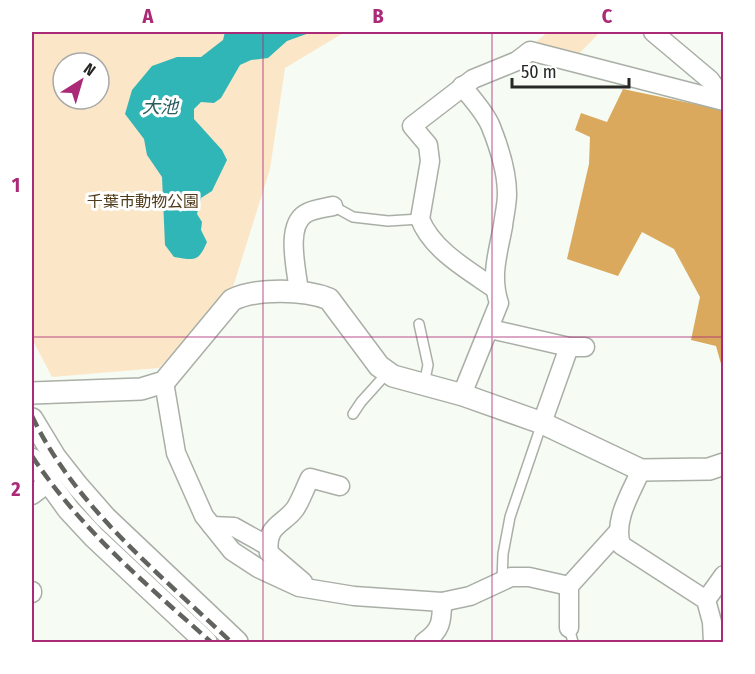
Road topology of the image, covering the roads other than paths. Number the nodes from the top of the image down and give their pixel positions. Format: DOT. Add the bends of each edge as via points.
graph roads {
  1 [pos="653,32"];
  2 [pos="462,86"];
  3 [pos="723,100"];
  4 [pos="333,206"];
  5 [pos="420,219"];
  6 [pos="494,288"];
  7 [pos="300,292"];
  8 [pos="418,324"];
  9 [pos="490,329"];
  10 [pos="388,372"];
  11 [pos="164,382"];
  12 [pos="424,384"];
  13 [pos="32,393"];
  14 [pos="463,395"];
  15 [pos="352,414"];
  16 [pos="32,419"];
  17 [pos="542,423"];
  18 [pos="32,459"];
  19 [pos="723,464"];
  20 [pos="641,470"];
  21 [pos="340,486"];
  22 [pos="40,489"];
  23 [pos="212,526"];
  24 [pos="617,533"];
  25 [pos="268,546"];
  26 [pos="723,575"];
  27 [pos="502,581"];
  28 [pos="569,586"];
  29 [pos="311,589"];
  30 [pos="706,600"];
  31 [pos="442,602"];
  32 [pos="571,635"];
  33 [pos="206,642"];
  34 [pos="237,642"];
  35 [pos="424,642"];
  36 [pos="713,642"];
  1 -- 3 [label="street" via="710,80"];
  2 -- 3 [label="street" via="530,51"];
  2 -- 5 [label="street" via="412,126 428,145 430,161"];
  2 -- 6 [label="street" via="491,127 503,169 507,195"];
  4 -- 5 [label="lane" via="353,217"];
  4 -- 7 [label="street" via="306,213 295,225"];
  5 -- 6 [label="street" via="447,254"];
  6 -- 9 [label="street" via="499,303"];
  7 -- 10 [label="street" via="329,299"];
  7 -- 11 [label="street" via="242,295 232,300"];
  8 -- 12 [label="lane" via="428,365"];
  9 -- 14 [label="street"];
  9 -- 17 [label="street" via="577,347"];
  10 -- 12 [label="street"];
  10 -- 15 [label="lane"];
  11 -- 13 [label="street" via="141,389"];
  11 -- 23 [label="street" via="176,453"];
  12 -- 14 [label="street"];
  14 -- 17 [label="street"];
  16 -- 34 [label="street" via="55,457 105,517"];
  17 -- 20 [label="street"];
  17 -- 27 [label="lane" via="510,517"];
  18 -- 22 [label="street"];
  19 -- 20 [label="street" via="709,469"];
  20 -- 24 [label="street"];
  21 -- 25 [label="street" via="310,478 294,510 274,526"];
  22 -- 33 [label="street" via="68,509"];
  23 -- 25 [label="street" via="234,527"];
  23 -- 29 [label="street" via="232,551 258,568"];
  24 -- 28 [label="street"];
  24 -- 30 [label="street" via="621,544 630,551"];
  25 -- 29 [label="street" via="269,553"];
  26 -- 30 [label="street"];
  27 -- 28 [label="street" via="529,577"];
  27 -- 31 [label="street" via="470,596"];
  28 -- 32 [label="street"];
  29 -- 31 [label="street"];
  30 -- 36 [label="street"];
  31 -- 35 [label="street" via="441,623"];
}
